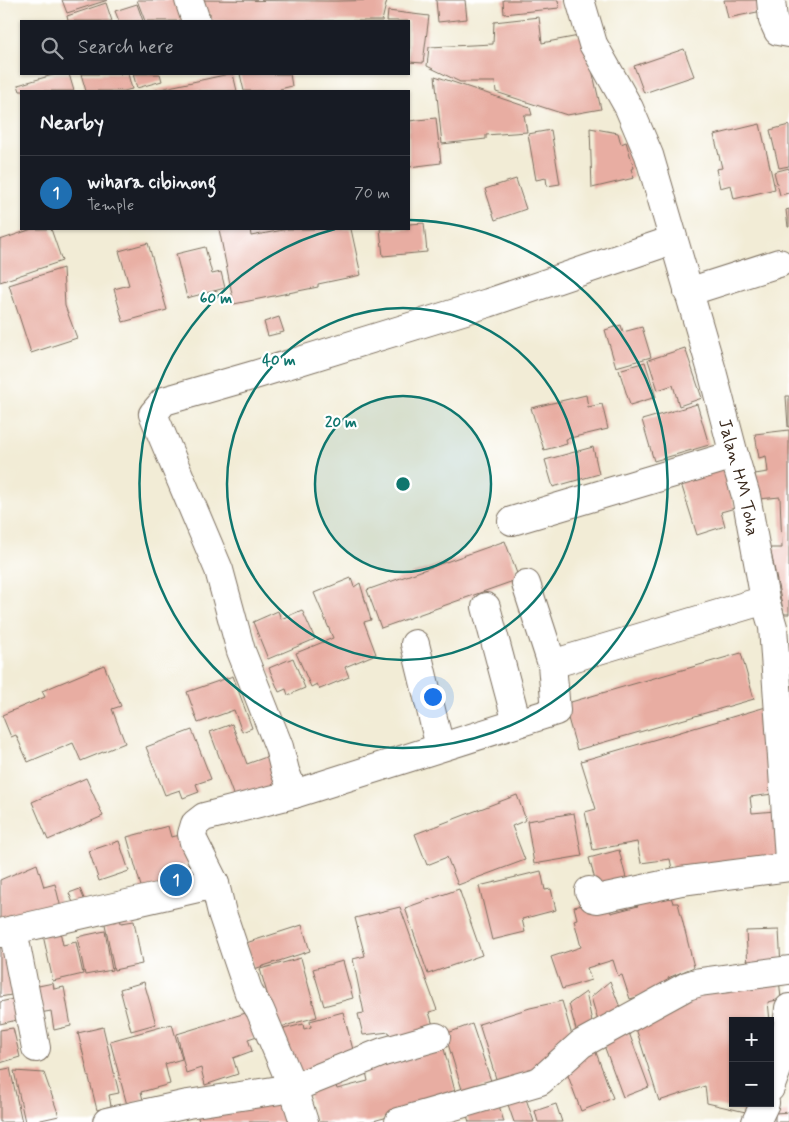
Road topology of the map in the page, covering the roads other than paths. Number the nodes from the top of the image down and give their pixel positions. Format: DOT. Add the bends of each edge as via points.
graph roads {
  1 [pos="189,0"];
  2 [pos="580,0"];
  3 [pos="771,0"];
  4 [pos="196,20"];
  5 [pos="789,33"];
  6 [pos="672,240"];
  7 [pos="779,263"];
  8 [pos="688,292"];
  9 [pos="734,455"];
  10 [pos="512,521"];
  11 [pos="526,584"];
  12 [pos="765,600"];
  13 [pos="486,607"];
  14 [pos="781,626"];
  15 [pos="415,644"];
  16 [pos="552,664"];
  17 [pos="517,723"];
  18 [pos="440,747"];
  19 [pos="294,794"];
  20 [pos="789,859"];
  21 [pos="789,867"];
  22 [pos="215,884"];
  23 [pos="589,891"];
  24 [pos="6,931"];
  25 [pos="789,970"];
  26 [pos="789,1008"];
  27 [pos="436,1037"];
  28 [pos="36,1048"];
  29 [pos="774,1077"];
  30 [pos="293,1088"];
  31 [pos="763,1107"];
  32 [pos="107,1122"];
  33 [pos="304,1122"];
  34 [pos="399,1122"];
  35 [pos="756,1122"];
  1 -- 4 [label="street"];
  2 -- 6 [label="street, Jalan HM Toha" via="593,44 629,108 649,156"];
  3 -- 5 [label="street" via="778,31"];
  6 -- 8 [label="street, Jalan HM Toha"];
  6 -- 19 [label="street" via="488,303 164,401 153,414 218,570 241,651"];
  7 -- 8 [label="street"];
  8 -- 9 [label="street, Jalan HM Toha"];
  9 -- 10 [label="street"];
  9 -- 12 [label="street, Jalan HM Toha" via="746,496"];
  11 -- 16 [label="street"];
  12 -- 14 [label="street, Jalan HM Toha"];
  12 -- 16 [label="street"];
  13 -- 17 [label="street"];
  14 -- 20 [label="street, Jalan HM Toha"];
  15 -- 18 [label="street"];
  16 -- 17 [label="street" via="556,711"];
  17 -- 18 [label="street"];
  18 -- 19 [label="street"];
  19 -- 22 [label="street" via="204,816 196,824 192,834 194,842"];
  21 -- 23 [label="street" via="681,882 597,899"];
  22 -- 24 [label="street"];
  22 -- 30 [label="street" via="249,992"];
  24 -- 28 [label="street"];
  25 -- 34 [label="street" via="687,986 580,1044 540,1082"];
  26 -- 29 [label="street" via="785,1048"];
  27 -- 30 [label="street" via="383,1052"];
  30 -- 32 [label="street" via="188,1104"];
  30 -- 33 [label="street"];
  31 -- 35 [label="street"];
}
